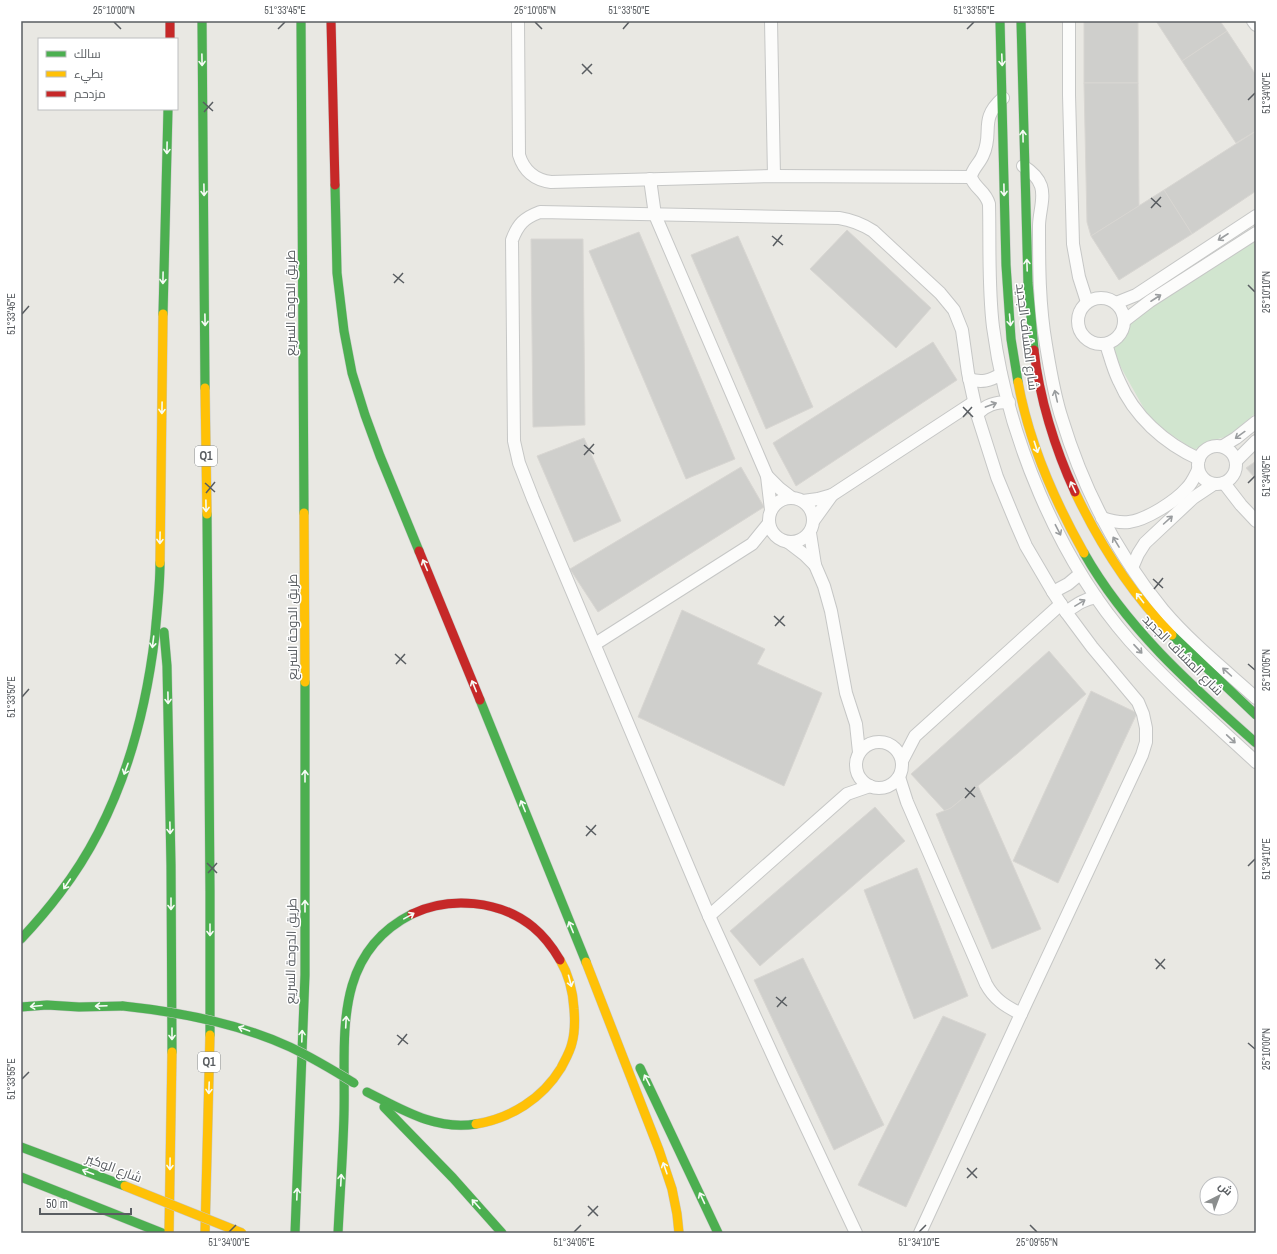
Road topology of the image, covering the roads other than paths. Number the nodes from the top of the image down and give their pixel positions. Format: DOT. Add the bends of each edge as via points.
graph roads {
  1 [pos="170,21"];
  2 [pos="202,21"];
  3 [pos="301,21"];
  4 [pos="331,21"];
  5 [pos="518,21"];
  6 [pos="771,21"];
  7 [pos="1000,21"];
  8 [pos="1021,21"];
  9 [pos="1069,21"];
  10 [pos="1253,21"];
  11 [pos="1256,25"];
  12 [pos="170,38"];
  13 [pos="1003,98"];
  14 [pos="168,110"];
  15 [pos="1023,166"];
  16 [pos="774,176"];
  17 [pos="971,177"];
  18 [pos="650,179"];
  19 [pos="655,215"];
  20 [pos="1256,216"];
  21 [pos="1256,233"];
  22 [pos="989,237"];
  23 [pos="1005,252"];
  24 [pos="1087,302"];
  25 [pos="1116,303"];
  26 [pos="1124,321"];
  27 [pos="1106,344"];
  28 [pos="1001,374"];
  29 [pos="969,379"];
  30 [pos="1008,402"];
  31 [pos="975,408"];
  32 [pos="1256,422"];
  33 [pos="1256,441"];
  34 [pos="1223,446"];
  35 [pos="1236,461"];
  36 [pos="1198,464"];
  37 [pos="767,476"];
  38 [pos="1219,483"];
  39 [pos="832,495"];
  40 [pos="797,499"];
  41 [pos="771,510"];
  42 [pos="1102,518"];
  43 [pos="814,520"];
  44 [pos="1256,521"];
  45 [pos="769,523"];
  46 [pos="810,533"];
  47 [pos="785,541"];
  48 [pos="752,544"];
  49 [pos="815,564"];
  50 [pos="1132,568"];
  51 [pos="1080,574"];
  52 [pos="160,589"];
  53 [pos="1053,592"];
  54 [pos="1096,597"];
  55 [pos="1064,608"];
  56 [pos="595,644"];
  57 [pos="1256,698"];
  58 [pos="1256,715"];
  59 [pos="856,724"];
  60 [pos="916,736"];
  61 [pos="874,742"];
  62 [pos="887,743"];
  63 [pos="1256,743"];
  64 [pos="859,752"];
  65 [pos="902,761"];
  66 [pos="1256,762"];
  67 [pos="856,770"];
  68 [pos="899,777"];
  69 [pos="870,786"];
  70 [pos="886,788"];
  71 [pos="847,794"];
  72 [pos="907,802"];
  73 [pos="708,916"];
  74 [pos="21,939"];
  75 [pos="586,963"];
  76 [pos="21,1007"];
  77 [pos="79,1007"];
  78 [pos="46,1014"];
  79 [pos="1021,1014"];
  80 [pos="625,1038"];
  81 [pos="636,1059"];
  82 [pos="367,1092"];
  83 [pos="21,1147"];
  84 [pos="21,1177"];
  85 [pos="162,1233"];
  86 [pos="168,1233"];
  87 [pos="205,1233"];
  88 [pos="242,1233"];
  89 [pos="295,1233"];
  90 [pos="338,1233"];
  91 [pos="502,1233"];
  92 [pos="679,1233"];
  93 [pos="718,1233"];
  94 [pos="856,1233"];
  95 [pos="920,1233"];
  1 -- 12 [label="main road"];
  2 -- 87 [label="main road, Q1, one-way" via="210,891 210,1052"];
  89 -- 3 [label="main road, طريق الدوحة السريع, one-way" via="305,975"];
  75 -- 4 [label="main road, one-way" via="380,456 352,373 337,273"];
  5 -- 18 [label="street" via="518,148 525,169 537,178 551,182"];
  6 -- 16 [label="street"];
  7 -- 13 [label="main road, شارع المشاف الجديد, one-way"];
  15 -- 8 [label="main road, شارع المشاف الجديد, one-way"];
  9 -- 24 [label="street" via="1073,244 1078,277"];
  10 -- 11 [label="street"];
  13 -- 17 [label="street" via="989,116 986,148"];
  13 -- 23 [label="main road, شارع المشاف الجديد, one-way"];
  14 -- 52 [label="main road, one-way"];
  42 -- 15 [label="street, one-way" via="1088,490 1061,418 1041,302 1041,186 1032,173"];
  58 -- 15 [label="main road, شارع المشاف الجديد, one-way" via="1184,648 1126,581 1097,535 1068,478 1047,413 1033,345 1028,300"];
  16 -- 17 [label="street"];
  16 -- 18 [label="street"];
  17 -- 22 [label="street" via="989,204"];
  18 -- 19 [label="street"];
  19 -- 29 [label="street" via="827,217 851,220 862,225 882,239 940,293 954,310 962,330"];
  19 -- 37 [label="street"];
  19 -- 56 [label="street" via="540,212 522,222 512,240 516,452 525,480"];
  20 -- 25 [label="street, one-way" via="1136,295"];
  26 -- 21 [label="street, one-way" via="1150,301"];
  22 -- 23 [label="street"];
  22 -- 28 [label="street" via="993,327"];
  23 -- 63 [label="main road, شارع المشاف الجديد, one-way" via="1014,360 1025,410 1052,488 1073,533 1108,592 1151,645"];
  24 -- 25 [label="street" via="1094,298 1102,298"];
  24 -- 27 [label="street" via="1079,315 1080,330 1090,341"];
  25 -- 26 [label="street" via="1124,314"];
  26 -- 27 [label="street" via="1119,336"];
  27 -- 36 [label="street" via="1119,381 1134,408 1159,434"];
  28 -- 29 [label="street" via="986,381"];
  28 -- 30 [label="street"];
  29 -- 31 [label="street"];
  31 -- 30 [label="street, one-way"];
  30 -- 51 [label="street, one-way" via="1036,485"];
  31 -- 39 [label="street"];
  31 -- 53 [label="street" via="997,477 1016,524"];
  32 -- 34 [label="street, one-way"];
  33 -- 35 [label="street"];
  34 -- 35 [label="street" via="1233,454"];
  34 -- 36 [label="street" via="1211,446 1206,449 1201,453"];
  35 -- 38 [label="street" via="1234,474 1230,479"];
  36 -- 38 [label="street" via="1204,479"];
  36 -- 42 [label="street" via="1187,488 1147,516 1120,522"];
  37 -- 40 [label="street" via="779,488"];
  37 -- 41 [label="street"];
  38 -- 44 [label="street"];
  50 -- 38 [label="street, one-way" via="1148,539 1193,498"];
  39 -- 40 [label="street" via="818,499"];
  39 -- 43 [label="street"];
  40 -- 41 [label="street" via="782,500"];
  40 -- 43 [label="street" via="811,509"];
  41 -- 45 [label="street"];
  50 -- 42 [label="street, one-way"];
  43 -- 46 [label="street"];
  45 -- 47 [label="street" via="774,534"];
  45 -- 48 [label="street"];
  46 -- 47 [label="street" via="798,542"];
  46 -- 49 [label="street"];
  47 -- 48 [label="street"];
  47 -- 49 [label="street"];
  48 -- 56 [label="street"];
  49 -- 59 [label="street" via="831,611 846,693"];
  57 -- 50 [label="street, one-way" via="1183,632"];
  51 -- 53 [label="street"];
  51 -- 54 [label="street"];
  52 -- 74 [label="main road, one-way" via="152,657 138,729 107,818 57,899"];
  52 -- 86 [label="main road, one-way" via="167,666 171,865 172,1079"];
  53 -- 55 [label="street"];
  55 -- 54 [label="street, one-way"];
  54 -- 66 [label="street, one-way" via="1162,675"];
  55 -- 60 [label="street"];
  55 -- 79 [label="street" via="1092,648 1138,702 1144,714 1146,742"];
  56 -- 73 [label="street"];
  59 -- 61 [label="street"];
  59 -- 64 [label="street"];
  60 -- 62 [label="street"];
  60 -- 65 [label="street"];
  61 -- 62 [label="street"];
  61 -- 64 [label="street"];
  62 -- 65 [label="street" via="897,750"];
  64 -- 67 [label="street"];
  65 -- 68 [label="street"];
  67 -- 69 [label="street" via="861,780"];
  67 -- 71 [label="street"];
  68 -- 70 [label="street"];
  68 -- 72 [label="street"];
  69 -- 70 [label="street"];
  69 -- 71 [label="street"];
  70 -- 72 [label="street"];
  71 -- 73 [label="street"];
  72 -- 79 [label="street" via="986,984 1001,1003"];
  73 -- 94 [label="street"];
  75 -- 80 [label="main road"];
  92 -- 75 [label="main road, one-way" via="672,1189"];
  77 -- 76 [label="main road, one-way"];
  77 -- 78 [label="main road"];
  82 -- 77 [label="main road, one-way, bridge" via="313,1058 235,1026 194,1015 156,1009 123,1006"];
  79 -- 95 [label="street"];
  93 -- 81 [label="main road, one-way"];
  90 -- 82 [label="main road, one-way" via="346,1007 354,975 364,957 379,938 398,922 419,910 444,903 466,902 489,905 512,914 536,928 557,952 570,978 576,1007 573,1040 564,1063 552,1082 532,1102 494,1120 472,1125 448,1125 423,1119"];
  91 -- 82 [label="main road, one-way" via="408,1130"];
  88 -- 83 [label="main road, شارع الوكير, one-way, bridge"];
  84 -- 85 [label="main road"];
}
